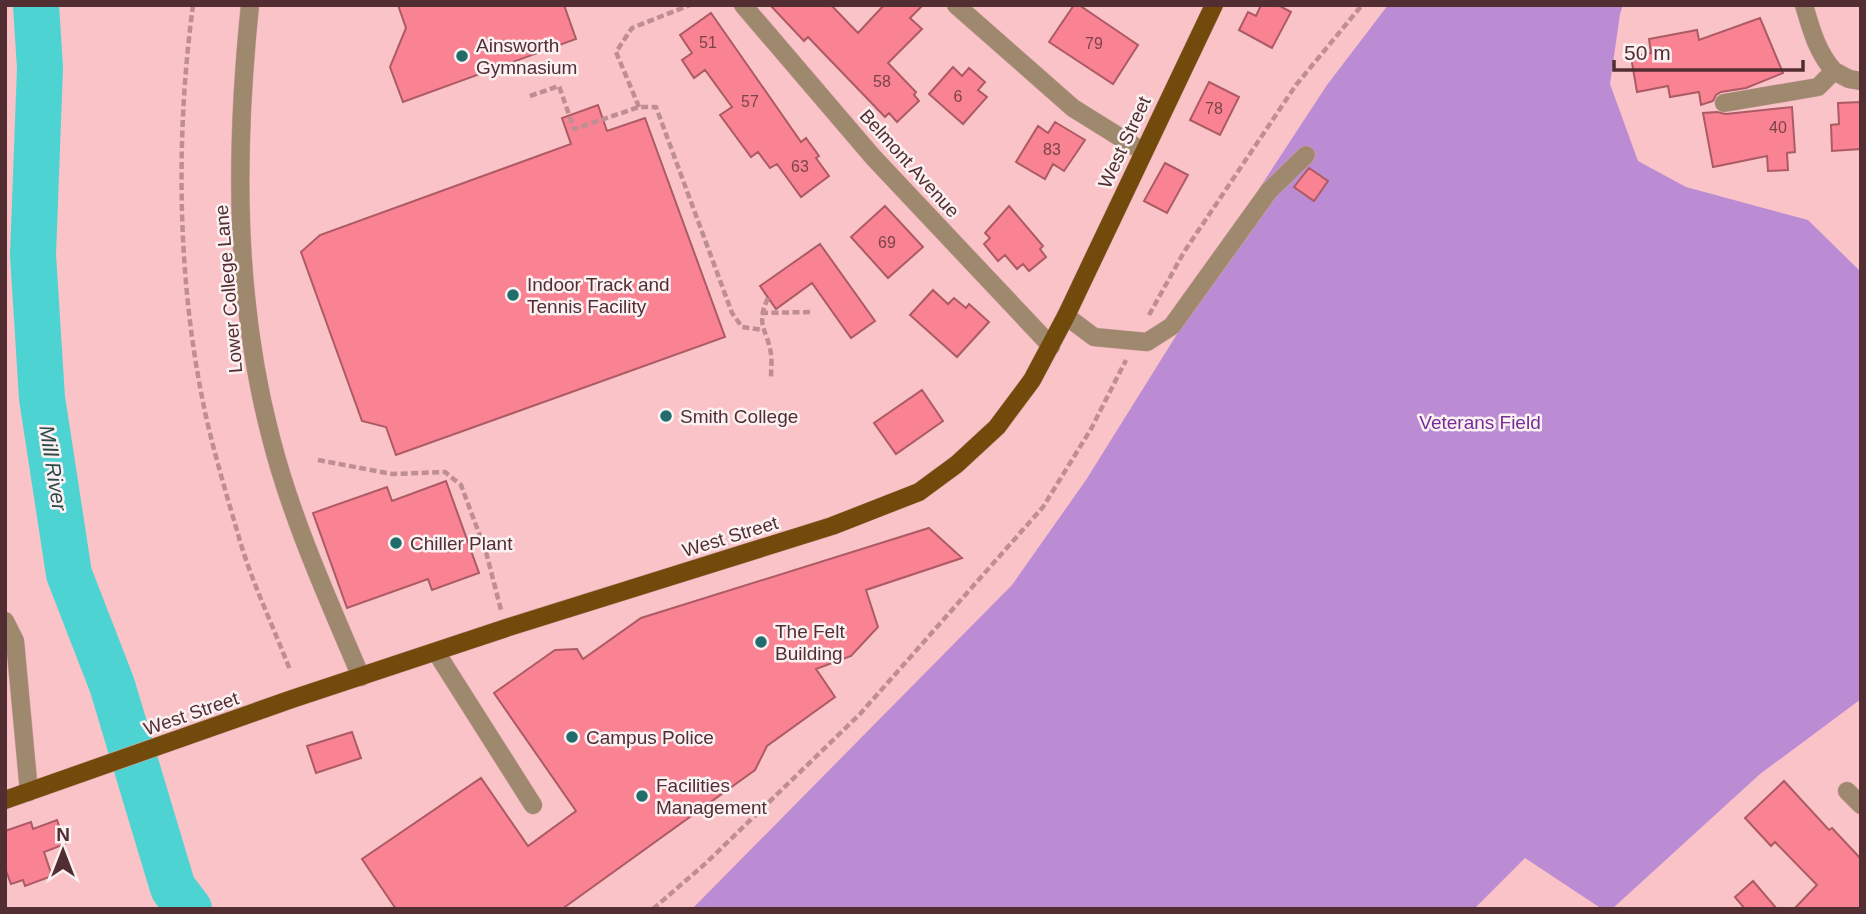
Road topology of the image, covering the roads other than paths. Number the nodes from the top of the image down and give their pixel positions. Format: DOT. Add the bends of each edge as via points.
graph roads {
  1 [pos="250,5"];
  2 [pos="743,5"];
  3 [pos="956,5"];
  4 [pos="1214,5"];
  5 [pos="1804,5"];
  6 [pos="1834,71"];
  7 [pos="1861,80"];
  8 [pos="1724,103"];
  9 [pos="1142,151"];
  10 [pos="1306,155"];
  11 [pos="1066,316"];
  12 [pos="1051,346"];
  13 [pos="5,621"];
  14 [pos="436,652"];
  15 [pos="361,677"];
  16 [pos="1847,791"];
  17 [pos="29,792"];
  18 [pos="5,800"];
  19 [pos="533,805"];
  20 [pos="1861,805"];
  1 -- 15 [label="street, Lower College Lane" via="241,95 240,188 253,352 280,469"];
  2 -- 12 [label="street, Belmont Avenue" via="873,157"];
  3 -- 9 [label="street" via="1073,108"];
  4 -- 9 [label="main road, West Street"];
  5 -- 6 [label="street" via="1823,59"];
  6 -- 7 [label="street"];
  6 -- 8 [label="street" via="1818,88"];
  9 -- 11 [label="main road, West Street"];
  10 -- 11 [label="street" via="1269,191 1172,326 1147,342 1136,341 1094,337"];
  11 -- 12 [label="main road, West Street"];
  12 -- 14 [label="main road, West Street" via="997,427 919,492 832,526"];
  13 -- 17 [label="street" via="15,641"];
  14 -- 15 [label="main road, West Street"];
  14 -- 19 [label="street"];
  15 -- 17 [label="main road, West Street"];
  16 -- 20 [label="street"];
  17 -- 18 [label="main road, West Street"];
}
